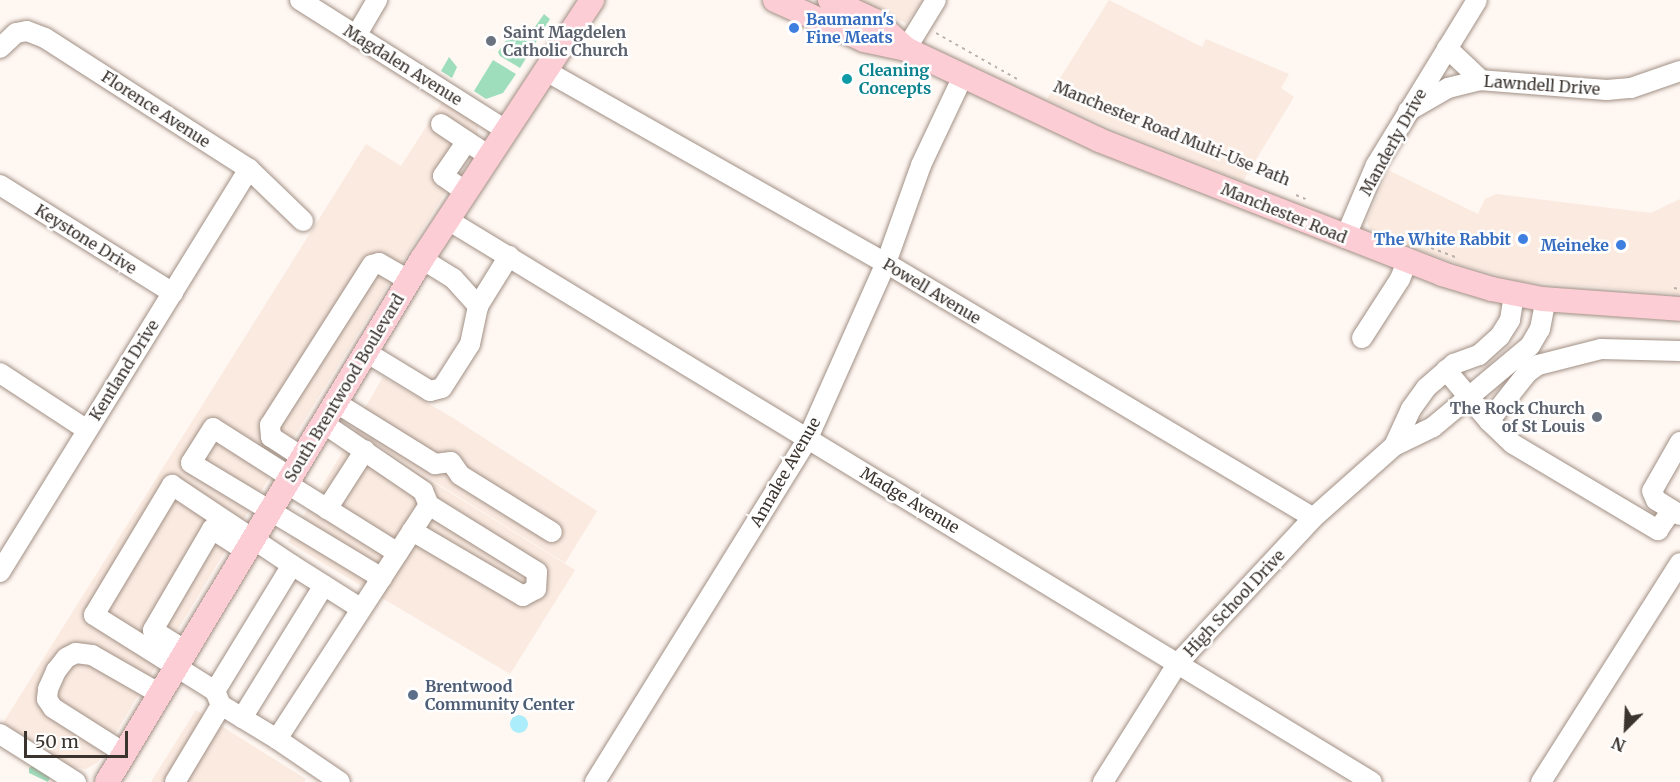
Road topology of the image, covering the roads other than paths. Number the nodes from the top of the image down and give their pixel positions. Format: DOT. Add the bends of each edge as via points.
graph roads {
  1 [pos="300,0"];
  2 [pos="377,0"];
  3 [pos="775,0"];
  4 [pos="830,0"];
  5 [pos="936,0"];
  6 [pos="1477,0"];
  7 [pos="593,2"];
  8 [pos="356,36"];
  9 [pos="0,48"];
  10 [pos="1447,48"];
  11 [pos="906,50"];
  12 [pos="546,71"];
  13 [pos="1680,71"];
  14 [pos="963,76"];
  15 [pos="1481,80"];
  16 [pos="1408,111"];
  17 [pos="441,124"];
  18 [pos="506,130"];
  19 [pos="467,141"];
  20 [pos="489,156"];
  21 [pos="249,169"];
  22 [pos="0,185"];
  23 [pos="466,192"];
  24 [pos="448,220"];
  25 [pos="303,221"];
  26 [pos="1345,238"];
  27 [pos="508,256"];
  28 [pos="422,259"];
  29 [pos="1407,262"];
  30 [pos="886,263"];
  31 [pos="409,280"];
  32 [pos="172,293"];
  33 [pos="1514,294"];
  34 [pos="1546,299"];
  35 [pos="1676,299"];
  36 [pos="478,306"];
  37 [pos="1362,338"];
  38 [pos="1680,351"];
  39 [pos="366,352"];
  40 [pos="1446,370"];
  41 [pos="0,373"];
  42 [pos="1469,395"];
  43 [pos="335,402"];
  44 [pos="1489,421"];
  45 [pos="323,423"];
  46 [pos="87,430"];
  47 [pos="808,438"];
  48 [pos="1680,442"];
  49 [pos="1394,446"];
  50 [pos="365,450"];
  51 [pos="293,472"];
  52 [pos="429,505"];
  53 [pos="327,509"];
  54 [pos="270,512"];
  55 [pos="1676,512"];
  56 [pos="1313,518"];
  57 [pos="412,531"];
  58 [pos="552,532"];
  59 [pos="250,545"];
  60 [pos="398,553"];
  61 [pos="1680,563"];
  62 [pos="292,565"];
  63 [pos="0,572"];
  64 [pos="382,578"];
  65 [pos="324,585"];
  66 [pos="360,608"];
  67 [pos="181,659"];
  68 [pos="1178,663"];
  69 [pos="160,694"];
  70 [pos="218,698"];
  71 [pos="242,718"];
  72 [pos="0,734"];
  73 [pos="277,739"];
  74 [pos="124,753"];
  75 [pos="336,781"];
  76 [pos="76,782"];
  77 [pos="107,782"];
  78 [pos="175,782"];
  79 [pos="595,782"];
  80 [pos="1103,782"];
  81 [pos="1372,782"];
  82 [pos="1541,782"];
  1 -- 8 [label="street, Magdalen Avenue"];
  2 -- 8 [label="street"];
  3 -- 11 [label="main road, Manchester Road" via="864,40"];
  4 -- 11 [label="main road, Manchester Road" via="875,21"];
  5 -- 11 [label="street"];
  6 -- 10 [label="street, Manderly Drive"];
  7 -- 12 [label="main road, South Brentwood Boulevard"];
  8 -- 18 [label="street, Magdalen Avenue"];
  9 -- 21 [label="street, Florence Avenue" via="16,33 38,34"];
  10 -- 15 [label="street"];
  10 -- 16 [label="street, Manderly Drive"];
  11 -- 14 [label="main road, Manchester Road"];
  12 -- 18 [label="main road, South Brentwood Boulevard"];
  12 -- 30 [label="street, Powell Avenue"];
  13 -- 15 [label="street, Lawndell Drive" via="1631,88 1607,90"];
  14 -- 26 [label="main road, Manchester Road" via="1066,126"];
  14 -- 30 [label="street, Annalee Avenue" via="921,165"];
  15 -- 16 [label="street, Lawndell Drive" via="1448,88"];
  16 -- 26 [label="street, Manderly Drive" via="1376,165"];
  17 -- 19 [label="street"];
  18 -- 20 [label="main road, South Brentwood Boulevard"];
  19 -- 20 [label="street"];
  19 -- 23 [label="street" via="443,176"];
  20 -- 23 [label="main road, South Brentwood Boulevard"];
  21 -- 25 [label="street, Florence Avenue"];
  21 -- 32 [label="street, Kentland Drive"];
  22 -- 32 [label="street, Keystone Drive"];
  23 -- 24 [label="main road, South Brentwood Boulevard"];
  24 -- 27 [label="street, Madge Avenue"];
  24 -- 28 [label="main road, South Brentwood Boulevard"];
  26 -- 29 [label="main road, Manchester Road"];
  27 -- 36 [label="street"];
  27 -- 47 [label="street, Madge Avenue"];
  28 -- 31 [label="main road, South Brentwood Boulevard"];
  28 -- 36 [label="street" via="453,278"];
  29 -- 33 [label="main road, Manchester Road"];
  29 -- 37 [label="street"];
  30 -- 47 [label="street, Annalee Avenue"];
  30 -- 56 [label="street, Powell Avenue"];
  31 -- 39 [label="main road, South Brentwood Boulevard"];
  31 -- 51 [label="street" via="379,263 372,265 270,425 271,437"];
  32 -- 46 [label="street, Kentland Drive"];
  33 -- 34 [label="main road, Manchester Road"];
  33 -- 40 [label="street, High School Drive" via="1510,320 1500,336 1479,355"];
  34 -- 35 [label="main road, Manchester Road"];
  34 -- 42 [label="street, High School Drive" via="1540,328 1530,346"];
  36 -- 39 [label="street" via="470,344 442,388 430,391"];
  38 -- 44 [label="street" via="1601,349 1538,365 1527,373"];
  39 -- 43 [label="main road, South Brentwood Boulevard"];
  40 -- 42 [label="street"];
  40 -- 49 [label="street, High School Drive" via="1411,409"];
  41 -- 46 [label="street"];
  42 -- 44 [label="street"];
  42 -- 49 [label="street, High School Drive" via="1433,427"];
  43 -- 45 [label="main road, South Brentwood Boulevard"];
  43 -- 58 [label="street" via="435,464 451,462 460,475"];
  44 -- 55 [label="street" via="1513,444 1658,530"];
  45 -- 50 [label="street"];
  45 -- 51 [label="main road, South Brentwood Boulevard"];
  46 -- 63 [label="street, Kentland Drive"];
  47 -- 68 [label="street, Madge Avenue"];
  47 -- 79 [label="street, Annalee Avenue"];
  48 -- 55 [label="street" via="1652,491 1656,500"];
  49 -- 56 [label="street, High School Drive"];
  50 -- 52 [label="street" via="423,491"];
  50 -- 53 [label="street"];
  51 -- 53 [label="street"];
  51 -- 54 [label="main road, South Brentwood Boulevard"];
  51 -- 54 [label="street" via="213,428 191,463"];
  52 -- 57 [label="street"];
  52 -- 57 [label="street" via="537,572 536,589 523,596"];
  53 -- 60 [label="street"];
  54 -- 59 [label="main road, South Brentwood Boulevard"];
  54 -- 64 [label="street"];
  56 -- 68 [label="street, High School Drive"];
  57 -- 60 [label="street"];
  59 -- 62 [label="street"];
  59 -- 67 [label="main road, South Brentwood Boulevard"];
  59 -- 67 [label="street" via="212,529 153,630"];
  59 -- 67 [label="street" via="172,485 139,538 94,615"];
  60 -- 64 [label="street"];
  61 -- 82 [label="street"];
  62 -- 65 [label="street"];
  62 -- 70 [label="street"];
  64 -- 66 [label="street"];
  65 -- 66 [label="street"];
  65 -- 71 [label="street"];
  66 -- 73 [label="street"];
  67 -- 69 [label="main road, South Brentwood Boulevard"];
  67 -- 70 [label="street"];
  68 -- 80 [label="street, High School Drive"];
  68 -- 81 [label="street, Madge Avenue"];
  69 -- 74 [label="main road, South Brentwood Boulevard"];
  69 -- 74 [label="street" via="92,655 76,653 56,671 47,699 53,708"];
  70 -- 71 [label="street"];
  70 -- 78 [label="street"];
  71 -- 73 [label="street"];
  72 -- 76 [label="street"];
  73 -- 75 [label="street"];
  74 -- 77 [label="main road, South Brentwood Boulevard"];
}
